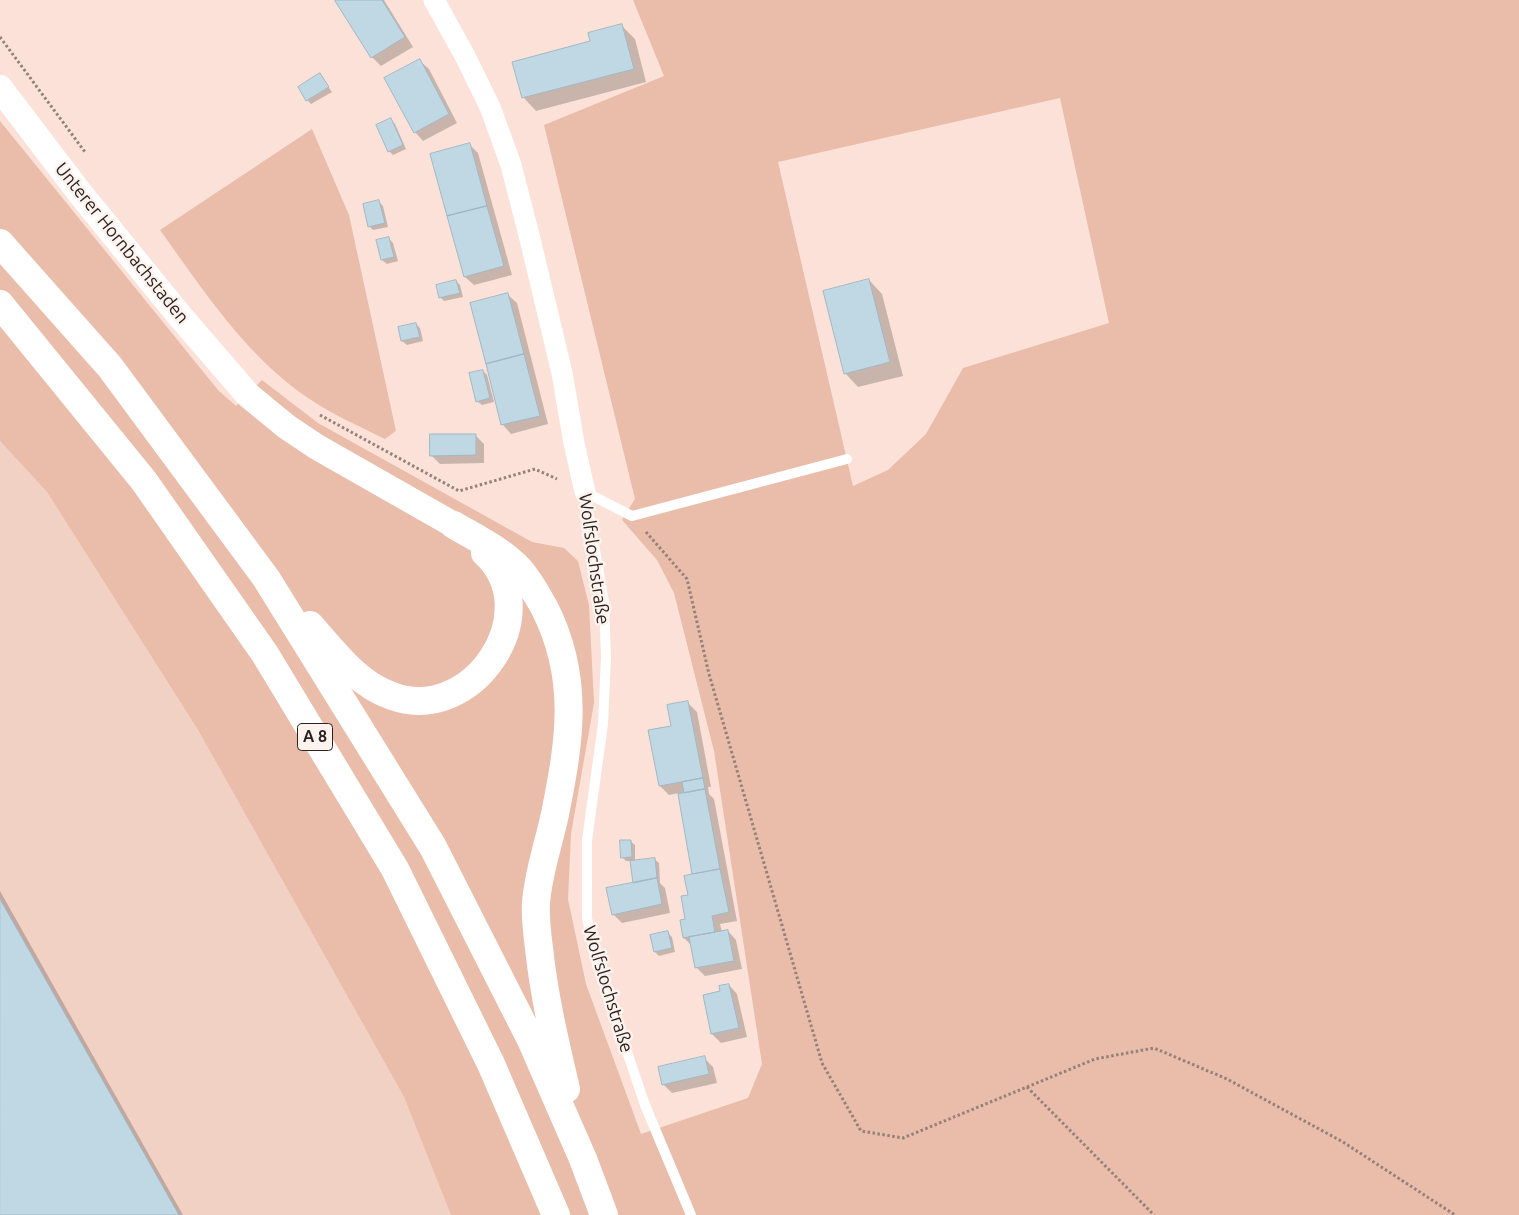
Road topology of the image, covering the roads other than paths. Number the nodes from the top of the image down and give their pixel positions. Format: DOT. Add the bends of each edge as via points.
graph roads {
  1 [pos="434,0"];
  2 [pos="0,88"];
  3 [pos="0,243"];
  4 [pos="0,304"];
  5 [pos="847,459"];
  6 [pos="584,492"];
  7 [pos="454,524"];
  8 [pos="266,578"];
  9 [pos="583,1158"];
  10 [pos="556,1215"];
  11 [pos="604,1215"];
  12 [pos="691,1215"];
  1 -- 6 [label="street, Wolfslochstraße" via="490,108 510,165 562,372"];
  2 -- 7 [label="street, Unterer Hornbachstaden" via="79,192 248,395 317,447"];
  3 -- 8 [label="highway, A 8" via="110,367"];
  4 -- 10 [label="highway, A 8" via="144,481 265,654 395,869 491,1064"];
  5 -- 6 [label="lane" via="632,516"];
  6 -- 12 [label="lane, Wolfslochstraße" via="604,602 606,657 603,724 587,840 587,918 596,957 645,1105"];
  7 -- 8 [label="highway" via="495,562 506,585 508,609 505,630 489,664 466,687 449,696 431,701 412,701 377,690 362,680"];
  7 -- 9 [label="highway" via="498,550 520,570 553,626 569,685 563,772 536,902 546,1000"];
  8 -- 9 [label="highway, A 8" via="433,847 531,1040"];
  9 -- 11 [label="highway, A 8"];
}
